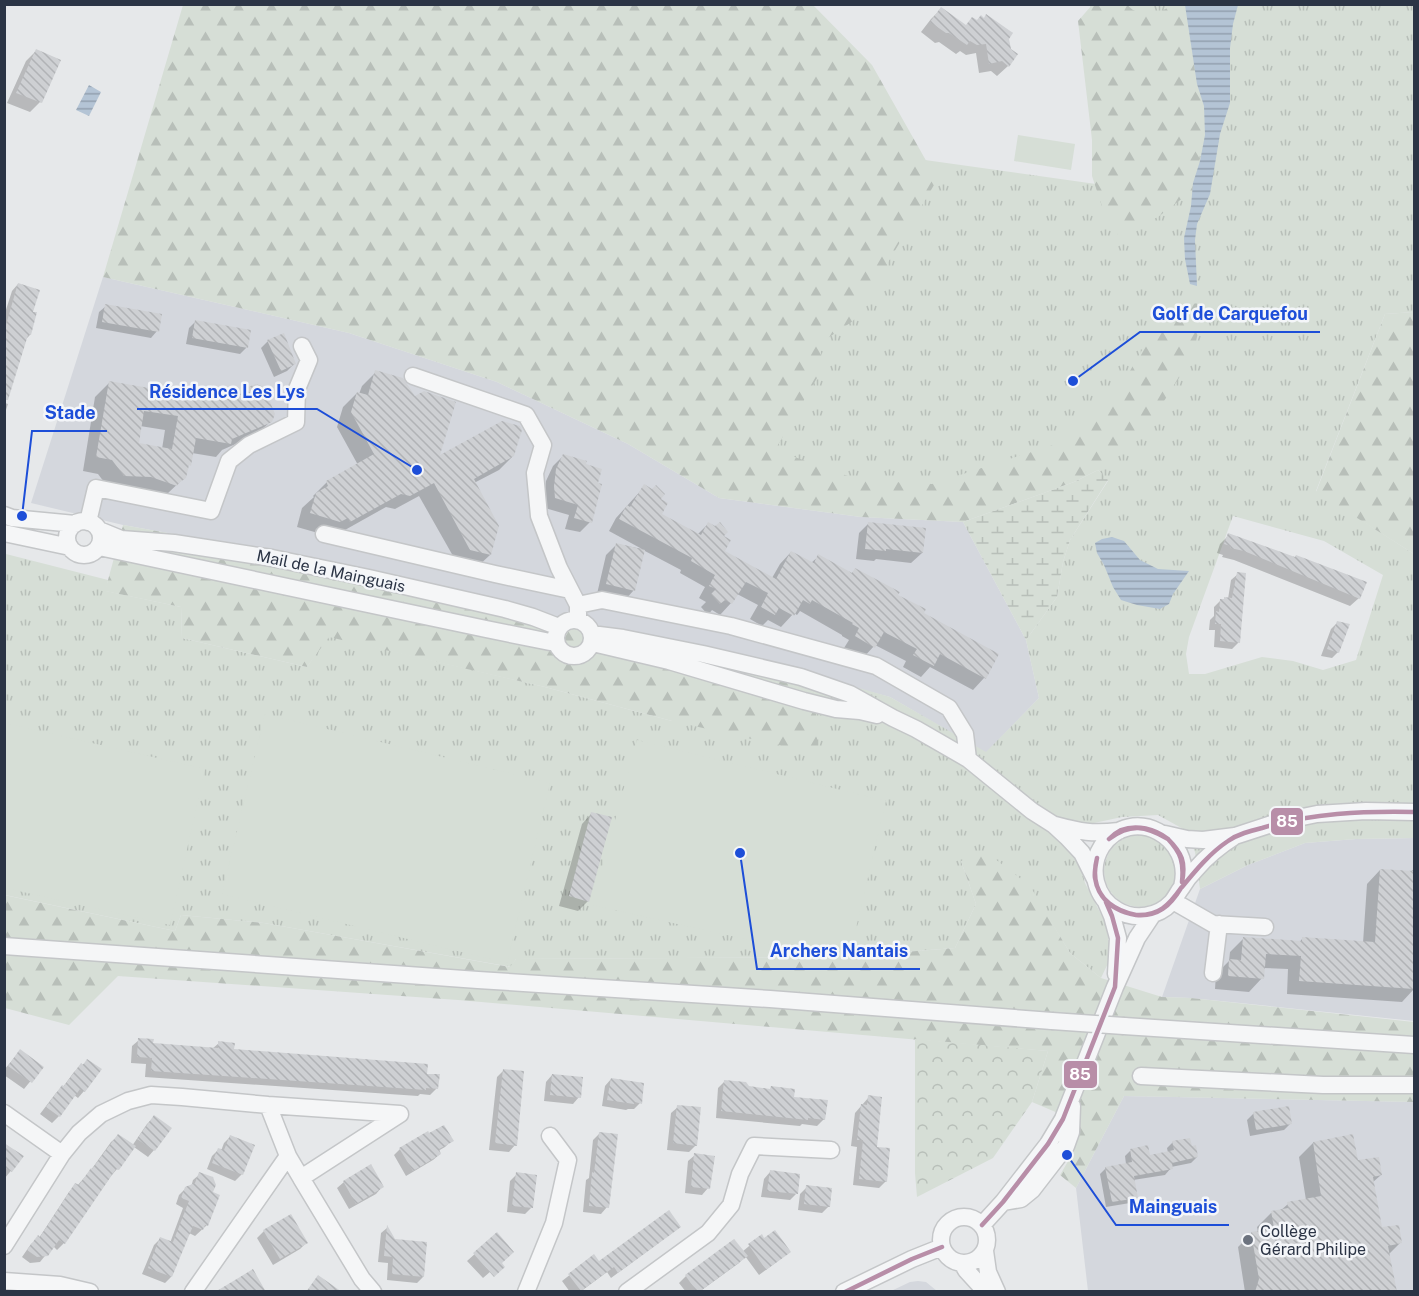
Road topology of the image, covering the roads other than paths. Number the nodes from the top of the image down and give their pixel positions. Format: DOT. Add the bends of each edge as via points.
graph roads {
  1 [pos="302,346"];
  2 [pos="413,376"];
  3 [pos="4,515"];
  4 [pos="90,531"];
  5 [pos="4,533"];
  6 [pos="324,534"];
  7 [pos="70,547"];
  8 [pos="570,590"];
  9 [pos="578,613"];
  10 [pos="558,634"];
  11 [pos="591,639"];
  12 [pos="968,759"];
  13 [pos="1414,812"];
  14 [pos="1054,825"];
  15 [pos="1119,831"];
  16 [pos="1163,833"];
  17 [pos="1235,837"];
  18 [pos="1095,879"];
  19 [pos="1178,894"];
  20 [pos="1106,902"];
  21 [pos="1153,914"];
  22 [pos="1219,924"];
  23 [pos="1265,927"];
  24 [pos="4,946"];
  25 [pos="1213,973"];
  26 [pos="1115,987"];
  27 [pos="1414,1045"];
  28 [pos="1141,1076"];
  29 [pos="1414,1086"];
  30 [pos="268,1105"];
  31 [pos="4,1113"];
  32 [pos="550,1136"];
  33 [pos="831,1150"];
  34 [pos="62,1154"];
  35 [pos="288,1156"];
  36 [pos="301,1178"];
  37 [pos="982,1225"];
  38 [pos="4,1246"];
  39 [pos="942,1247"];
  40 [pos="985,1251"];
  41 [pos="962,1263"];
  42 [pos="4,1281"];
  43 [pos="90,1292"];
  44 [pos="193,1292"];
  45 [pos="373,1292"];
  46 [pos="526,1292"];
  47 [pos="627,1292"];
  48 [pos="844,1292"];
  49 [pos="986,1292"];
  50 [pos="997,1292"];
  1 -- 4 [label="street" via="309,360 297,389 296,422 249,445 229,461 211,511 96,488"];
  2 -- 8 [label="street" via="526,415 543,445 535,473 539,516"];
  3 -- 4 [label="street, Mail de la Mainguais"];
  4 -- 7 [label="street" via="70,530"];
  4 -- 7 [label="street" via="94,552 86,555"];
  4 -- 10 [label="street, Mail de la Mainguais" via="347,573 506,609 533,617"];
  4 -- 10 [label="street, Mail de la Mainguais" via="486,629 550,642"];
  5 -- 7 [label="street"];
  6 -- 8 [label="street"];
  8 -- 9 [label="street"];
  9 -- 10 [label="street"];
  9 -- 11 [label="street"];
  9 -- 12 [label="street" via="602,600 731,626 876,666 949,708 965,734"];
  10 -- 11 [label="street" via="558,647 573,656 585,652"];
  11 -- 12 [label="street" via="599,635 623,638 801,677 850,694"];
  12 -- 14 [label="street"];
  13 -- 17 [label="street" via="1317,814"];
  14 -- 15 [label="street" via="1098,834"];
  14 -- 18 [label="street" via="1082,853"];
  15 -- 16 [label="street" via="1141,827"];
  15 -- 18 [label="street" via="1099,852"];
  16 -- 17 [label="street" via="1195,840"];
  16 -- 19 [label="street" via="1182,858 1184,871"];
  17 -- 19 [label="street" via="1204,861"];
  18 -- 20 [label="street"];
  19 -- 21 [label="street"];
  19 -- 22 [label="street" via="1213,924"];
  20 -- 21 [label="street" via="1124,914"];
  20 -- 26 [label="street" via="1118,938"];
  21 -- 26 [label="street" via="1137,938"];
  22 -- 23 [label="street"];
  22 -- 25 [label="street"];
  24 -- 27 [label="street, bridge"];
  26 -- 37 [label="street" via="1063,1119 1048,1144"];
  28 -- 29 [label="street"];
  30 -- 34 [label="street" via="151,1095 101,1114"];
  30 -- 35 [label="street"];
  30 -- 36 [label="street" via="400,1114"];
  31 -- 34 [label="street"];
  32 -- 46 [label="street" via="568,1160 554,1222"];
  33 -- 47 [label="street" via="754,1146 731,1205 708,1233"];
  34 -- 38 [label="street"];
  35 -- 36 [label="street"];
  35 -- 44 [label="street"];
  36 -- 45 [label="street"];
  37 -- 39 [label="street" via="969,1216 953,1219 943,1231"];
  37 -- 40 [label="street" via="988,1238"];
  39 -- 41 [label="street" via="952,1259"];
  39 -- 48 [label="street"];
  40 -- 41 [label="street" via="971,1263"];
  40 -- 50 [label="street" via="988,1272"];
  41 -- 49 [label="street"];
  42 -- 43 [label="street"];
}
